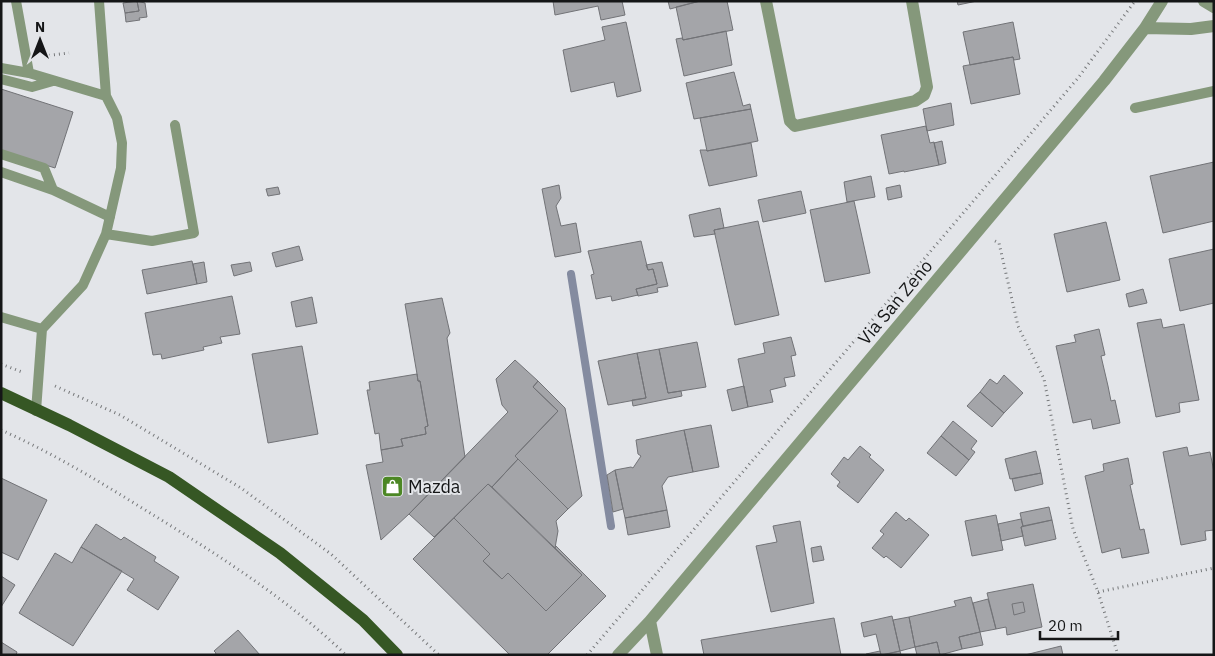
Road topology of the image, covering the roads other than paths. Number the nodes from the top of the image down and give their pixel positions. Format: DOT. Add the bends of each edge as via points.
graph roads {
  1 [pos="16,1"];
  2 [pos="99,1"];
  3 [pos="766,1"];
  4 [pos="912,1"];
  5 [pos="1162,1"];
  6 [pos="1204,1"];
  7 [pos="1214,7"];
  8 [pos="1214,26"];
  9 [pos="1145,28"];
  10 [pos="1,68"];
  11 [pos="29,73"];
  12 [pos="1,79"];
  13 [pos="54,81"];
  14 [pos="1214,91"];
  15 [pos="106,96"];
  16 [pos="1135,108"];
  17 [pos="175,125"];
  18 [pos="1,154"];
  19 [pos="1,172"];
  20 [pos="54,190"];
  21 [pos="110,217"];
  22 [pos="106,234"];
  23 [pos="1,317"];
  24 [pos="42,329"];
  25 [pos="1,393"];
  26 [pos="36,411"];
  27 [pos="650,621"];
  28 [pos="397,655"];
  29 [pos="618,655"];
  30 [pos="657,655"];
  1 -- 11 [label="lane"];
  2 -- 15 [label="lane"];
  3 -- 4 [label="street" via="790,121 795,126 915,101 924,95 927,87"];
  5 -- 9 [label="street, Via San Zeno"];
  6 -- 7 [label="street"];
  8 -- 9 [label="street"];
  9 -- 27 [label="street, Via San Zeno"];
  10 -- 11 [label="lane"];
  11 -- 13 [label="lane"];
  12 -- 13 [label="lane" via="32,87"];
  13 -- 15 [label="lane"];
  14 -- 16 [label="lane"];
  15 -- 21 [label="lane" via="117,118 122,143 121,168"];
  17 -- 22 [label="lane" via="194,233 152,241"];
  18 -- 20 [label="lane" via="44,168"];
  19 -- 20 [label="lane"];
  20 -- 21 [label="lane"];
  21 -- 22 [label="lane"];
  22 -- 24 [label="lane" via="84,285"];
  23 -- 24 [label="lane"];
  24 -- 26 [label="lane"];
  25 -- 26 [label="main road"];
  26 -- 28 [label="main road" via="170,477 280,553 363,620"];
  27 -- 29 [label="street, Via San Zeno"];
  27 -- 30 [label="street"];
}
